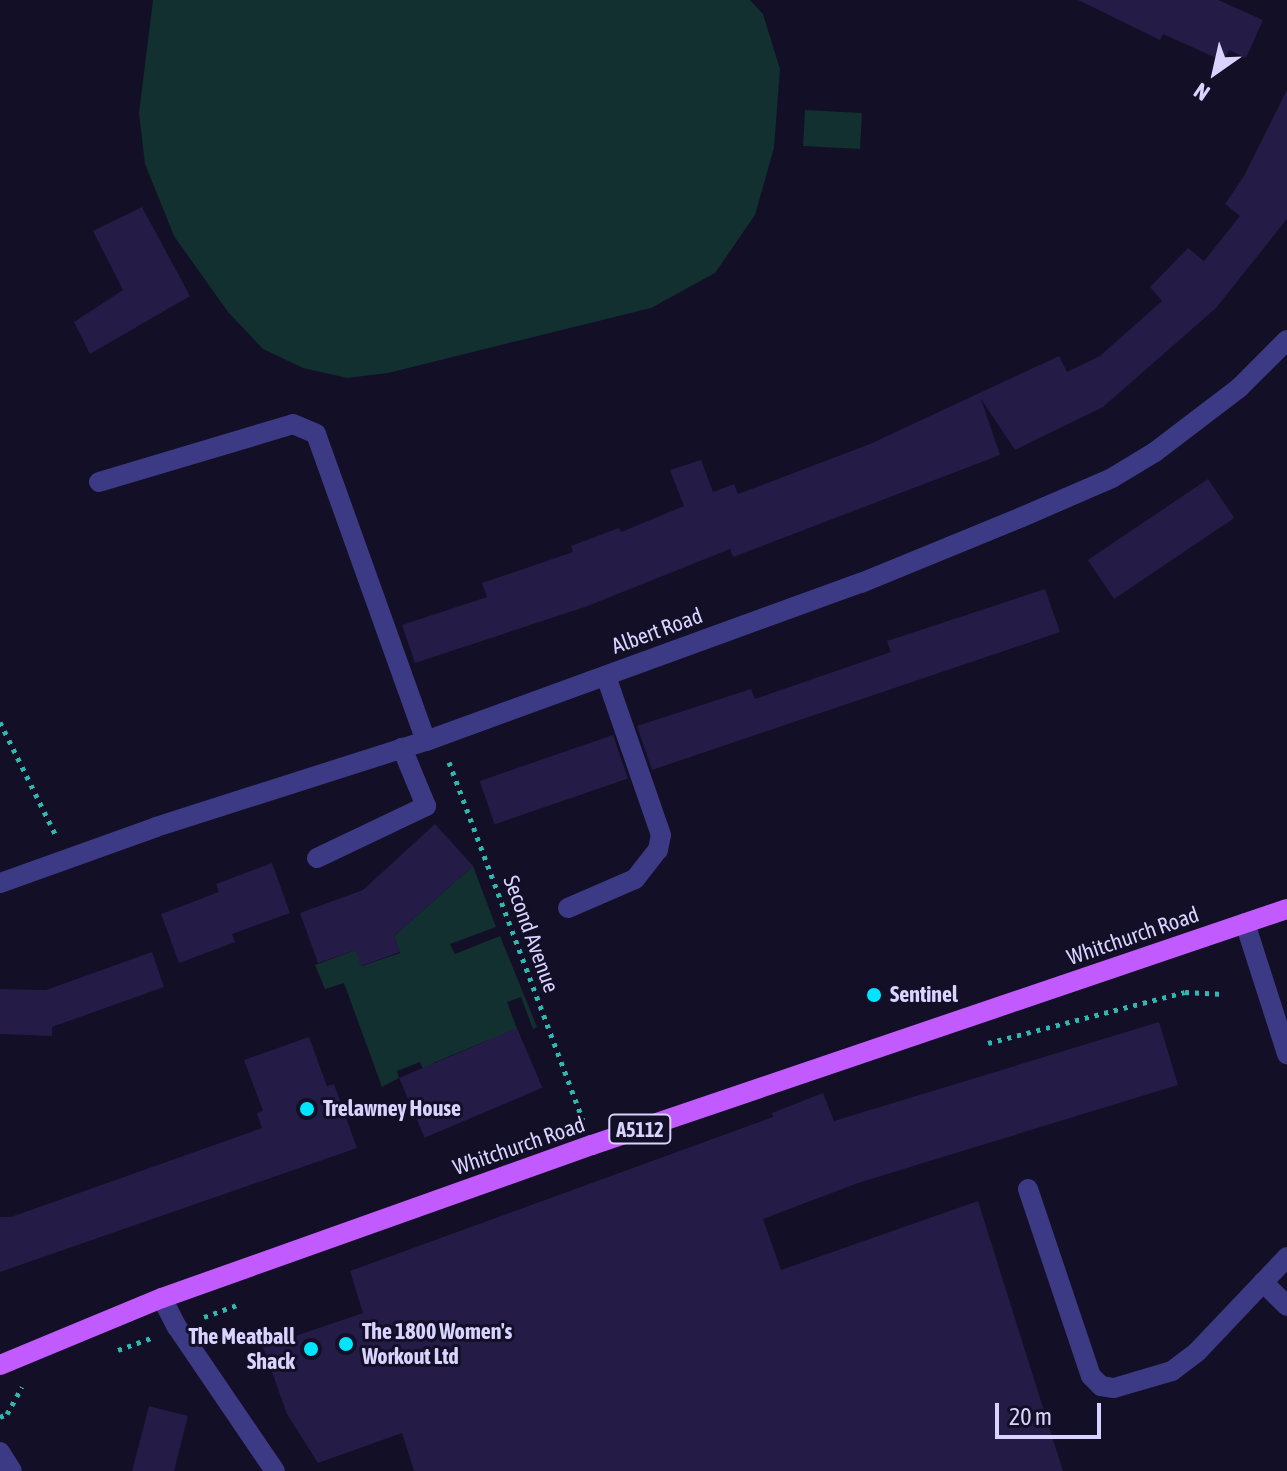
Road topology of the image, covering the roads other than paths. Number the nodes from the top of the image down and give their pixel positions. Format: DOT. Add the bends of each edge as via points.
graph roads {
  1 [pos="1283,352"];
  2 [pos="99,482"];
  3 [pos="606,676"];
  4 [pos="433,738"];
  5 [pos="402,748"];
  6 [pos="317,858"];
  7 [pos="0,883"];
  8 [pos="568,908"];
  9 [pos="1287,909"];
  10 [pos="1245,923"];
  11 [pos="1287,1054"];
  12 [pos="1028,1189"];
  13 [pos="1287,1257"];
  14 [pos="1263,1282"];
  15 [pos="162,1298"];
  16 [pos="1287,1306"];
  17 [pos="0,1365"];
  18 [pos="0,1452"];
  19 [pos="12,1471"];
  20 [pos="275,1471"];
  1 -- 3 [label="street, Albert Road" via="1200,420 1112,478 861,583"];
  2 -- 4 [label="street" via="293,424 316,434"];
  3 -- 4 [label="street, Albert Road"];
  3 -- 8 [label="street" via="661,835 658,850 635,879"];
  4 -- 5 [label="street, Albert Road"];
  5 -- 6 [label="street" via="426,806"];
  5 -- 7 [label="street, Albert Road"];
  9 -- 10 [label="main road, Whitchurch Road / A5112"];
  10 -- 11 [label="street"];
  10 -- 15 [label="main road, Whitchurch Road / A5112"];
  12 -- 14 [label="street" via="1091,1376 1101,1386 1114,1388 1172,1371"];
  13 -- 14 [label="street"];
  14 -- 16 [label="street"];
  15 -- 17 [label="main road, Whitchurch Road / A5112"];
  15 -- 20 [label="street"];
  18 -- 19 [label="street"];
}
